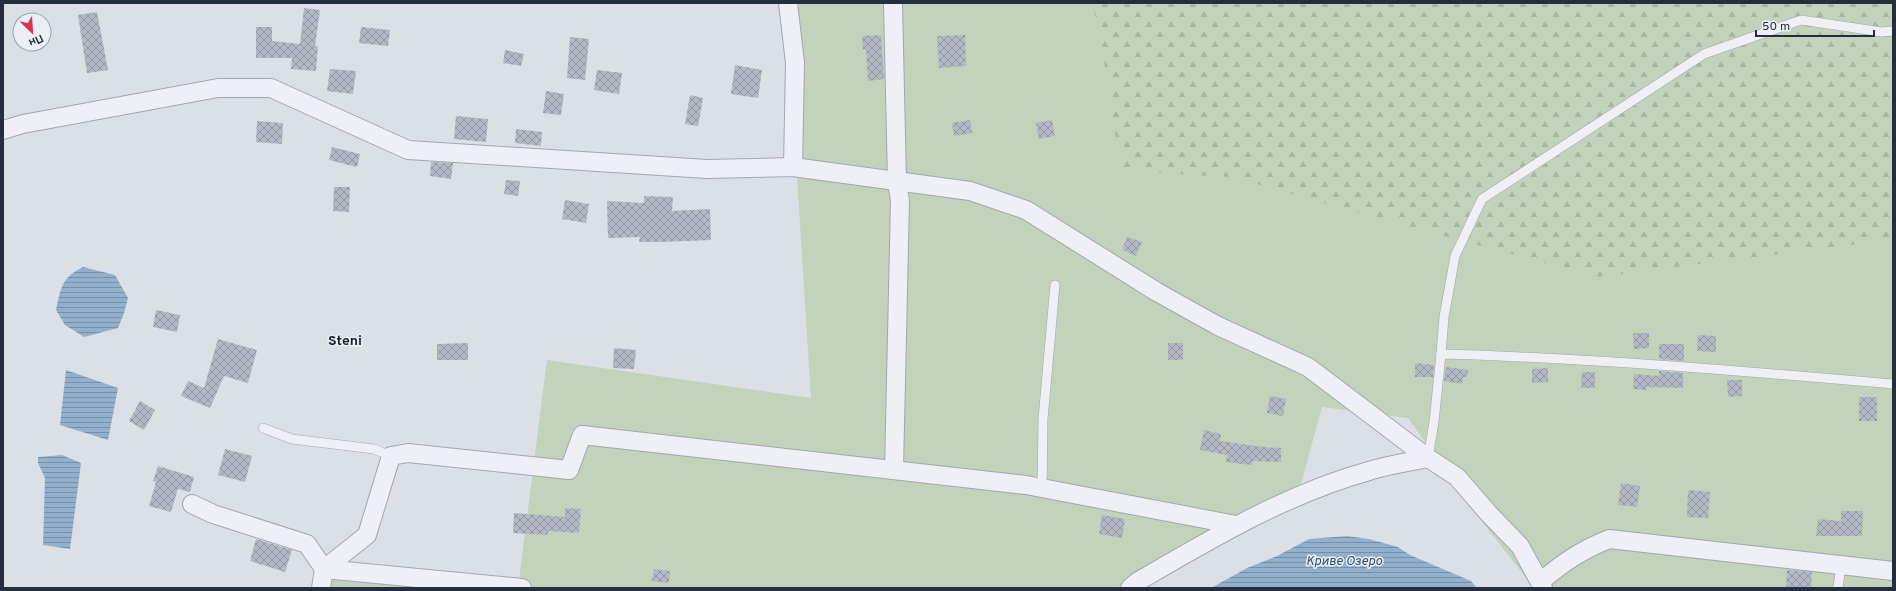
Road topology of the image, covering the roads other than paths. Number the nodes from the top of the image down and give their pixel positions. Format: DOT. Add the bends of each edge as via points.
graph roads {
  1 [pos="788,3"];
  2 [pos="893,3"];
  3 [pos="1893,31"];
  4 [pos="3,130"];
  5 [pos="793,167"];
  6 [pos="897,181"];
  7 [pos="1055,285"];
  8 [pos="1441,354"];
  9 [pos="1893,384"];
  10 [pos="264,428"];
  11 [pos="391,456"];
  12 [pos="1428,458"];
  13 [pos="894,470"];
  14 [pos="1042,490"];
  15 [pos="192,504"];
  16 [pos="1236,525"];
  17 [pos="1841,565"];
  18 [pos="324,569"];
  19 [pos="1893,571"];
  20 [pos="1541,585"];
  21 [pos="321,588"];
  22 [pos="522,588"];
  23 [pos="1130,588"];
  24 [pos="1838,588"];
  1 -- 5 [label="street" via="795,63"];
  2 -- 6 [label="street"];
  3 -- 8 [label="lane" via="1882,32 1802,20 1704,54 1482,198 1456,256 1444,317"];
  4 -- 5 [label="street" via="23,124 218,88 271,88 408,150 707,169"];
  5 -- 6 [label="street"];
  6 -- 12 [label="street" via="970,191 1026,210 1157,292 1218,326 1308,367"];
  6 -- 13 [label="street" via="900,201"];
  7 -- 14 [label="lane" via="1043,419"];
  8 -- 9 [label="lane" via="1520,356 1710,368"];
  8 -- 12 [label="lane"];
  10 -- 11 [label="lane" via="292,439 374,449"];
  11 -- 13 [label="street" via="408,453 569,470 582,435"];
  11 -- 18 [label="street" via="367,535"];
  12 -- 16 [label="street" via="1368,471 1309,492"];
  12 -- 20 [label="street" via="1457,477 1520,546"];
  13 -- 14 [label="street" via="1026,485"];
  14 -- 16 [label="street"];
  15 -- 18 [label="street" via="213,514 307,544"];
  16 -- 23 [label="street"];
  17 -- 19 [label="street"];
  17 -- 20 [label="street" via="1609,539 1584,549 1563,562"];
  17 -- 24 [label="lane"];
  18 -- 21 [label="street"];
  18 -- 22 [label="street"];
}
